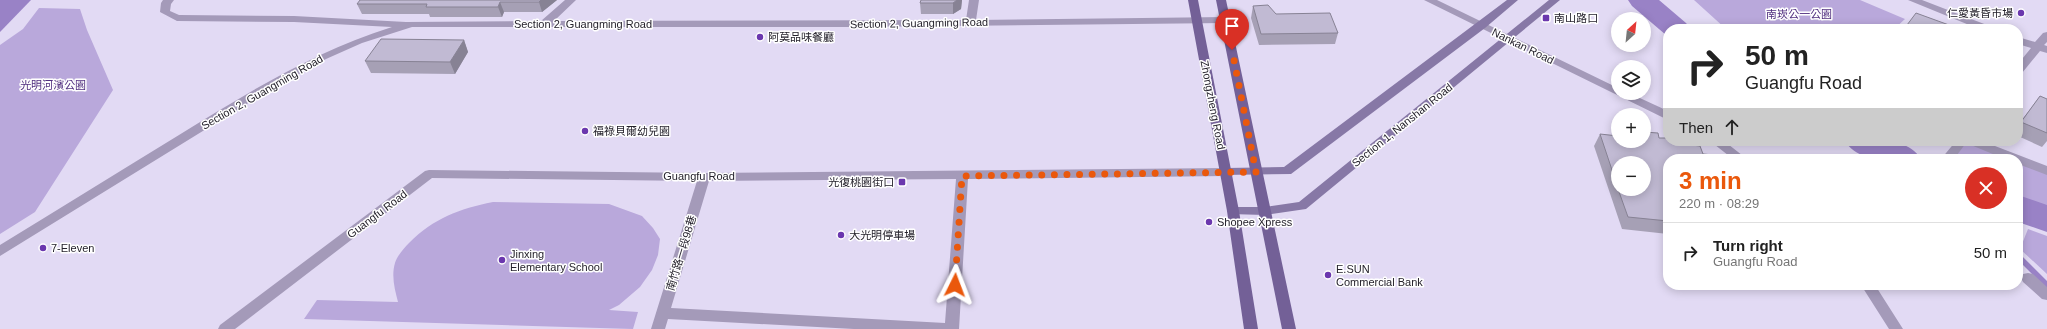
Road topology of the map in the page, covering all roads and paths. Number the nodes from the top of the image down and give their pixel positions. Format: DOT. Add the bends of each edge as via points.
graph roads {
  1 [pos="169,0"];
  2 [pos="571,0"];
  3 [pos="974,0"];
  4 [pos="1193,0"];
  5 [pos="1221,0"];
  6 [pos="1429,0"];
  7 [pos="1513,0"];
  8 [pos="1555,0"];
  9 [pos="1913,0"];
  10 [pos="1196,20"];
  11 [pos="1226,20"];
  12 [pos="971,22"];
  13 [pos="411,24"];
  14 [pos="544,24"];
  15 [pos="1975,24"];
  16 [pos="1481,26"];
  17 [pos="2047,35"];
  18 [pos="1506,38"];
  19 [pos="2023,42"];
  20 [pos="2042,48"];
  21 [pos="2023,66"];
  22 [pos="1611,89"];
  23 [pos="1634,100"];
  24 [pos="1663,114"];
  25 [pos="1723,146"];
  26 [pos="1958,146"];
  27 [pos="1984,146"];
  28 [pos="1734,154"];
  29 [pos="1951,154"];
  30 [pos="2004,154"];
  31 [pos="2023,161"];
  32 [pos="2047,171"];
  33 [pos="1226,172"];
  34 [pos="1256,172"];
  35 [pos="962,176"];
  36 [pos="704,177"];
  37 [pos="1233,211"];
  38 [pos="1264,211"];
  39 [pos="0,251"];
  40 [pos="2028,278"];
  41 [pos="1871,290"];
  42 [pos="2047,295"];
  43 [pos="663,313"];
  44 [pos="225,329"];
  45 [pos="658,329"];
  46 [pos="952,329"];
  47 [pos="1251,329"];
  48 [pos="1290,329"];
  49 [pos="1896,329"];
  1 -- 13 [label="street" via="165,12 177,18"];
  2 -- 14 [label="street"];
  3 -- 12 [label="street"];
  4 -- 10 [label="main road, Zhongzheng Road"];
  5 -- 11 [label="main road"];
  6 -- 16 [label="street, Nankan Road"];
  7 -- 16 [label="street"];
  8 -- 18 [label="street, Section 1, Nanshan Road"];
  9 -- 15 [label="street"];
  10 -- 11 [label="street, Section 2, Guangming Road"];
  10 -- 12 [label="street, Section 2, Guangming Road"];
  10 -- 33 [label="main road, Zhongzheng Road"];
  11 -- 34 [label="main road"];
  12 -- 14 [label="street, Section 2, Guangming Road"];
  13 -- 14 [label="street, Section 2, Guangming Road"];
  13 -- 39 [label="street, Section 2, Guangming Road" via="358,41 278,81"];
  16 -- 18 [label="street, Nankan Road"];
  16 -- 34 [label="street" via="1287,171"];
  17 -- 20 [label="street"];
  18 -- 22 [label="street, Nankan Road"];
  18 -- 38 [label="street, Section 1, Nanshan Road" via="1400,128 1302,206"];
  19 -- 20 [label="street"];
  20 -- 21 [label="street"];
  23 -- 24 [label="street, Nankan Road"];
  25 -- 28 [label="street"];
  26 -- 29 [label="street"];
  27 -- 30 [label="street"];
  31 -- 32 [label="street"];
  33 -- 34 [label="street"];
  33 -- 35 [label="street, Guangfu Road"];
  33 -- 37 [label="main road, Zhongzheng Road"];
  34 -- 38 [label="main road"];
  35 -- 36 [label="street, Guangfu Road"];
  35 -- 46 [label="street"];
  36 -- 43 [label="street, 南竹路一段98巷"];
  36 -- 44 [label="street, Guangfu Road" via="429,174"];
  37 -- 38 [label="street, Section 1, Nanshan Road"];
  37 -- 47 [label="main road, Zhongzheng Road"];
  38 -- 48 [label="main road"];
  40 -- 42 [label="street"];
  41 -- 49 [label="street"];
  43 -- 45 [label="street, 南竹路一段98巷"];
  43 -- 46 [label="street"];
}
